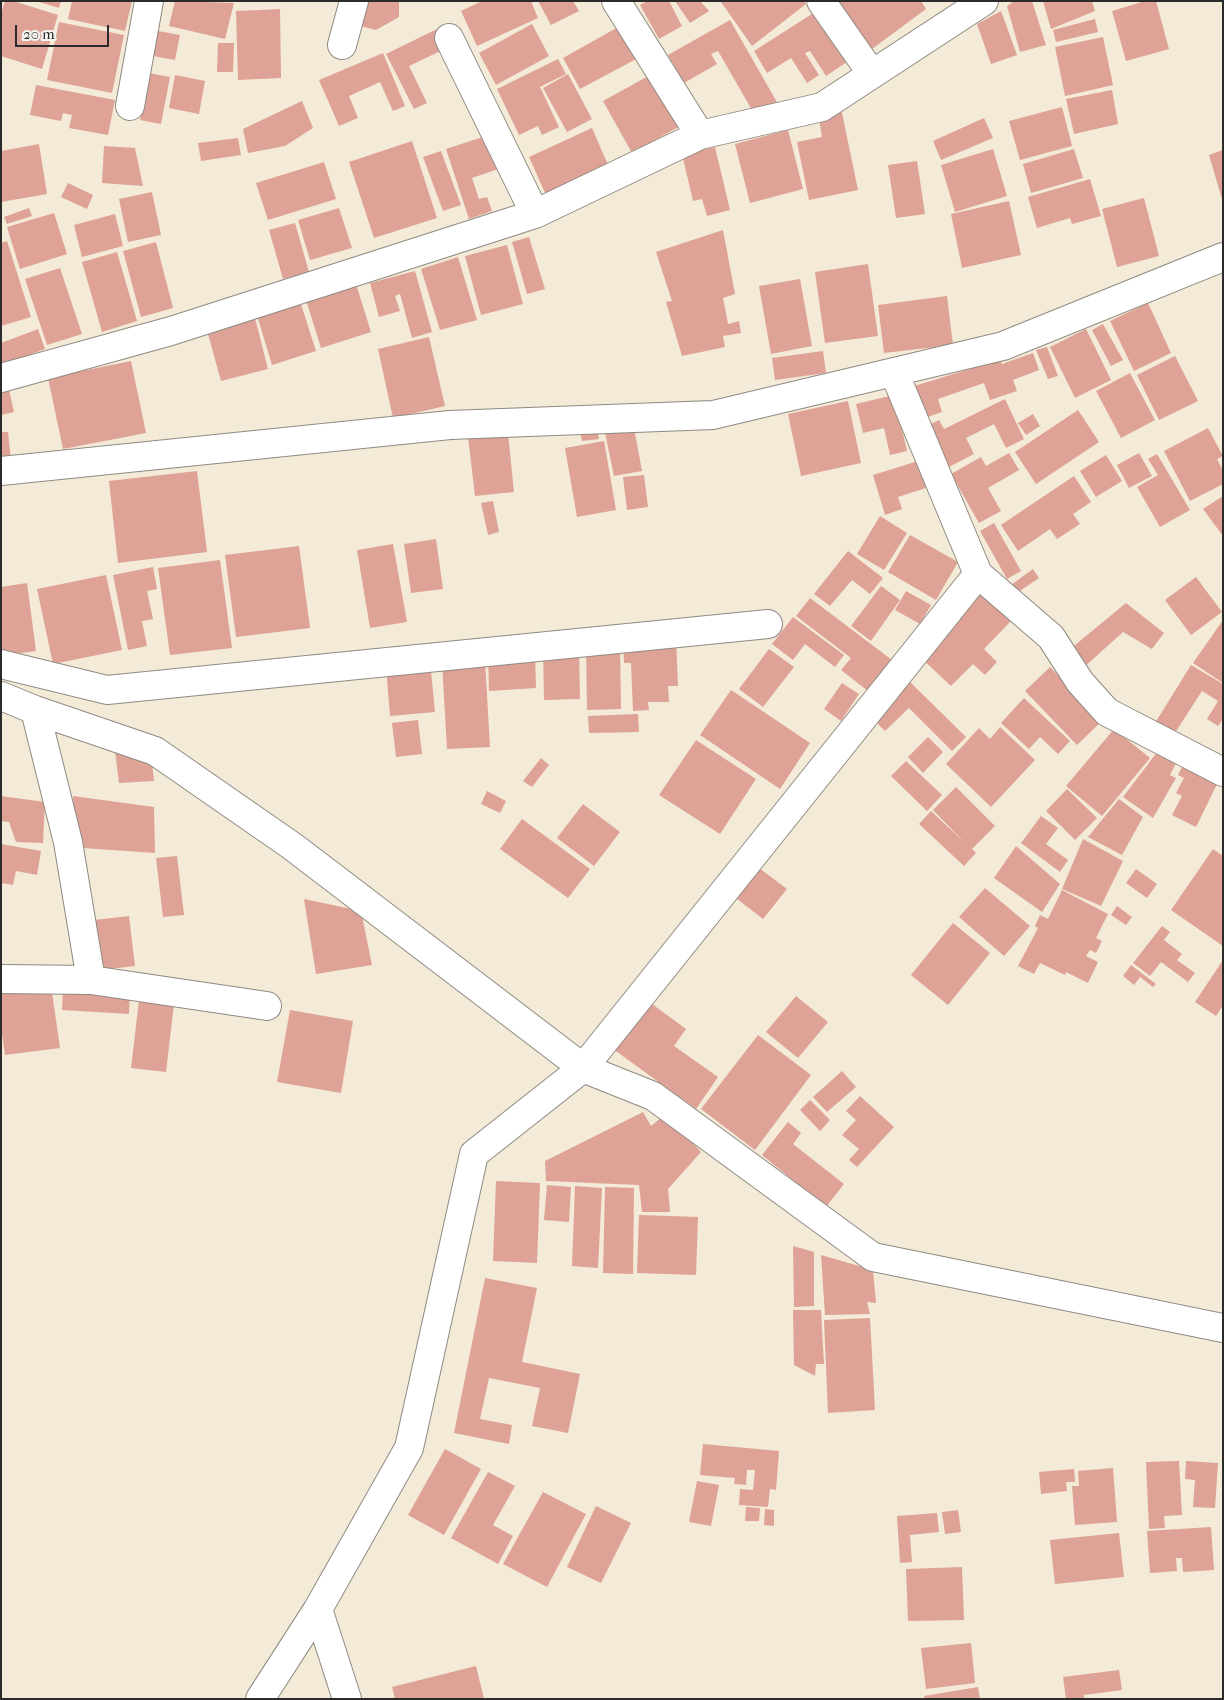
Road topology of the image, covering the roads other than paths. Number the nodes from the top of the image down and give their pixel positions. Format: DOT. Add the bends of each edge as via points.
graph roads {
  1 [pos="149,1"];
  2 [pos="354,1"];
  3 [pos="616,1"];
  4 [pos="821,1"];
  5 [pos="984,1"];
  6 [pos="449,38"];
  7 [pos="342,45"];
  8 [pos="872,74"];
  9 [pos="130,106"];
  10 [pos="700,135"];
  11 [pos="535,214"];
  12 [pos="1223,257"];
  13 [pos="894,372"];
  14 [pos="1,378"];
  15 [pos="1,471"];
  16 [pos="978,574"];
  17 [pos="768,624"];
  18 [pos="1,664"];
  19 [pos="107,690"];
  20 [pos="1,696"];
  21 [pos="35,710"];
  22 [pos="106,734"];
  23 [pos="1223,772"];
  24 [pos="1,979"];
  25 [pos="91,980"];
  26 [pos="266,1006"];
  27 [pos="583,1068"];
  28 [pos="1223,1328"];
  29 [pos="318,1609"];
  30 [pos="260,1699"];
  31 [pos="346,1699"];
  1 -- 9 [label="street"];
  2 -- 7 [label="street"];
  3 -- 10 [label="street"];
  4 -- 8 [label="street"];
  5 -- 8 [label="street"];
  6 -- 11 [label="street"];
  8 -- 10 [label="street" via="822,107"];
  10 -- 11 [label="street"];
  11 -- 14 [label="street" via="172,331"];
  12 -- 13 [label="street" via="1003,346"];
  13 -- 15 [label="street" via="713,415 450,425"];
  13 -- 16 [label="street"];
  16 -- 23 [label="street" via="1051,637 1080,682 1107,712"];
  16 -- 27 [label="street"];
  17 -- 19 [label="street"];
  18 -- 19 [label="street"];
  19 -- 22 [label="street"];
  20 -- 21 [label="street"];
  21 -- 22 [label="street"];
  21 -- 25 [label="street" via="68,842"];
  22 -- 27 [label="street" via="155,750 276,835"];
  24 -- 25 [label="street"];
  25 -- 26 [label="street"];
  27 -- 28 [label="street" via="653,1096 873,1257"];
  27 -- 29 [label="street" via="474,1154 409,1448"];
  29 -- 30 [label="street"];
  29 -- 31 [label="street"];
}
